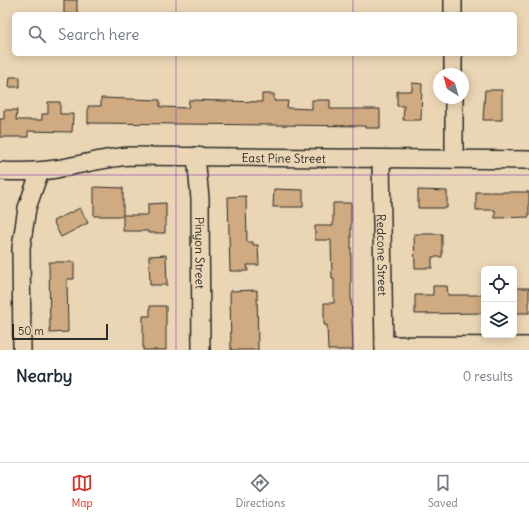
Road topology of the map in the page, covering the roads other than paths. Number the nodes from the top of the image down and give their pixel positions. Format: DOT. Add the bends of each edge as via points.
graph roads {
  1 [pos="453,0"];
  2 [pos="453,12"];
  3 [pos="453,56"];
  4 [pos="453,68"];
  5 [pos="454,104"];
  6 [pos="196,156"];
  7 [pos="454,159"];
  8 [pos="381,160"];
  9 [pos="529,160"];
  10 [pos="0,171"];
  11 [pos="40,171"];
  12 [pos="529,346"];
  13 [pos="384,347"];
  14 [pos="22,350"];
  15 [pos="201,350"];
  1 -- 2 [label="street"];
  3 -- 4 [label="street"];
  5 -- 7 [label="street"];
  6 -- 8 [label="street, East Pine Street"];
  6 -- 11 [label="street, East Pine Street" via="105,158"];
  6 -- 15 [label="street, Pinyon Street" via="200,199"];
  7 -- 8 [label="street, East Pine Street"];
  7 -- 9 [label="street, East Pine Street"];
  8 -- 13 [label="street, Redcone Street"];
  10 -- 11 [label="street, East Pine Street"];
  11 -- 14 [label="street" via="28,208 21,248"];
  12 -- 13 [label="street"];
}
